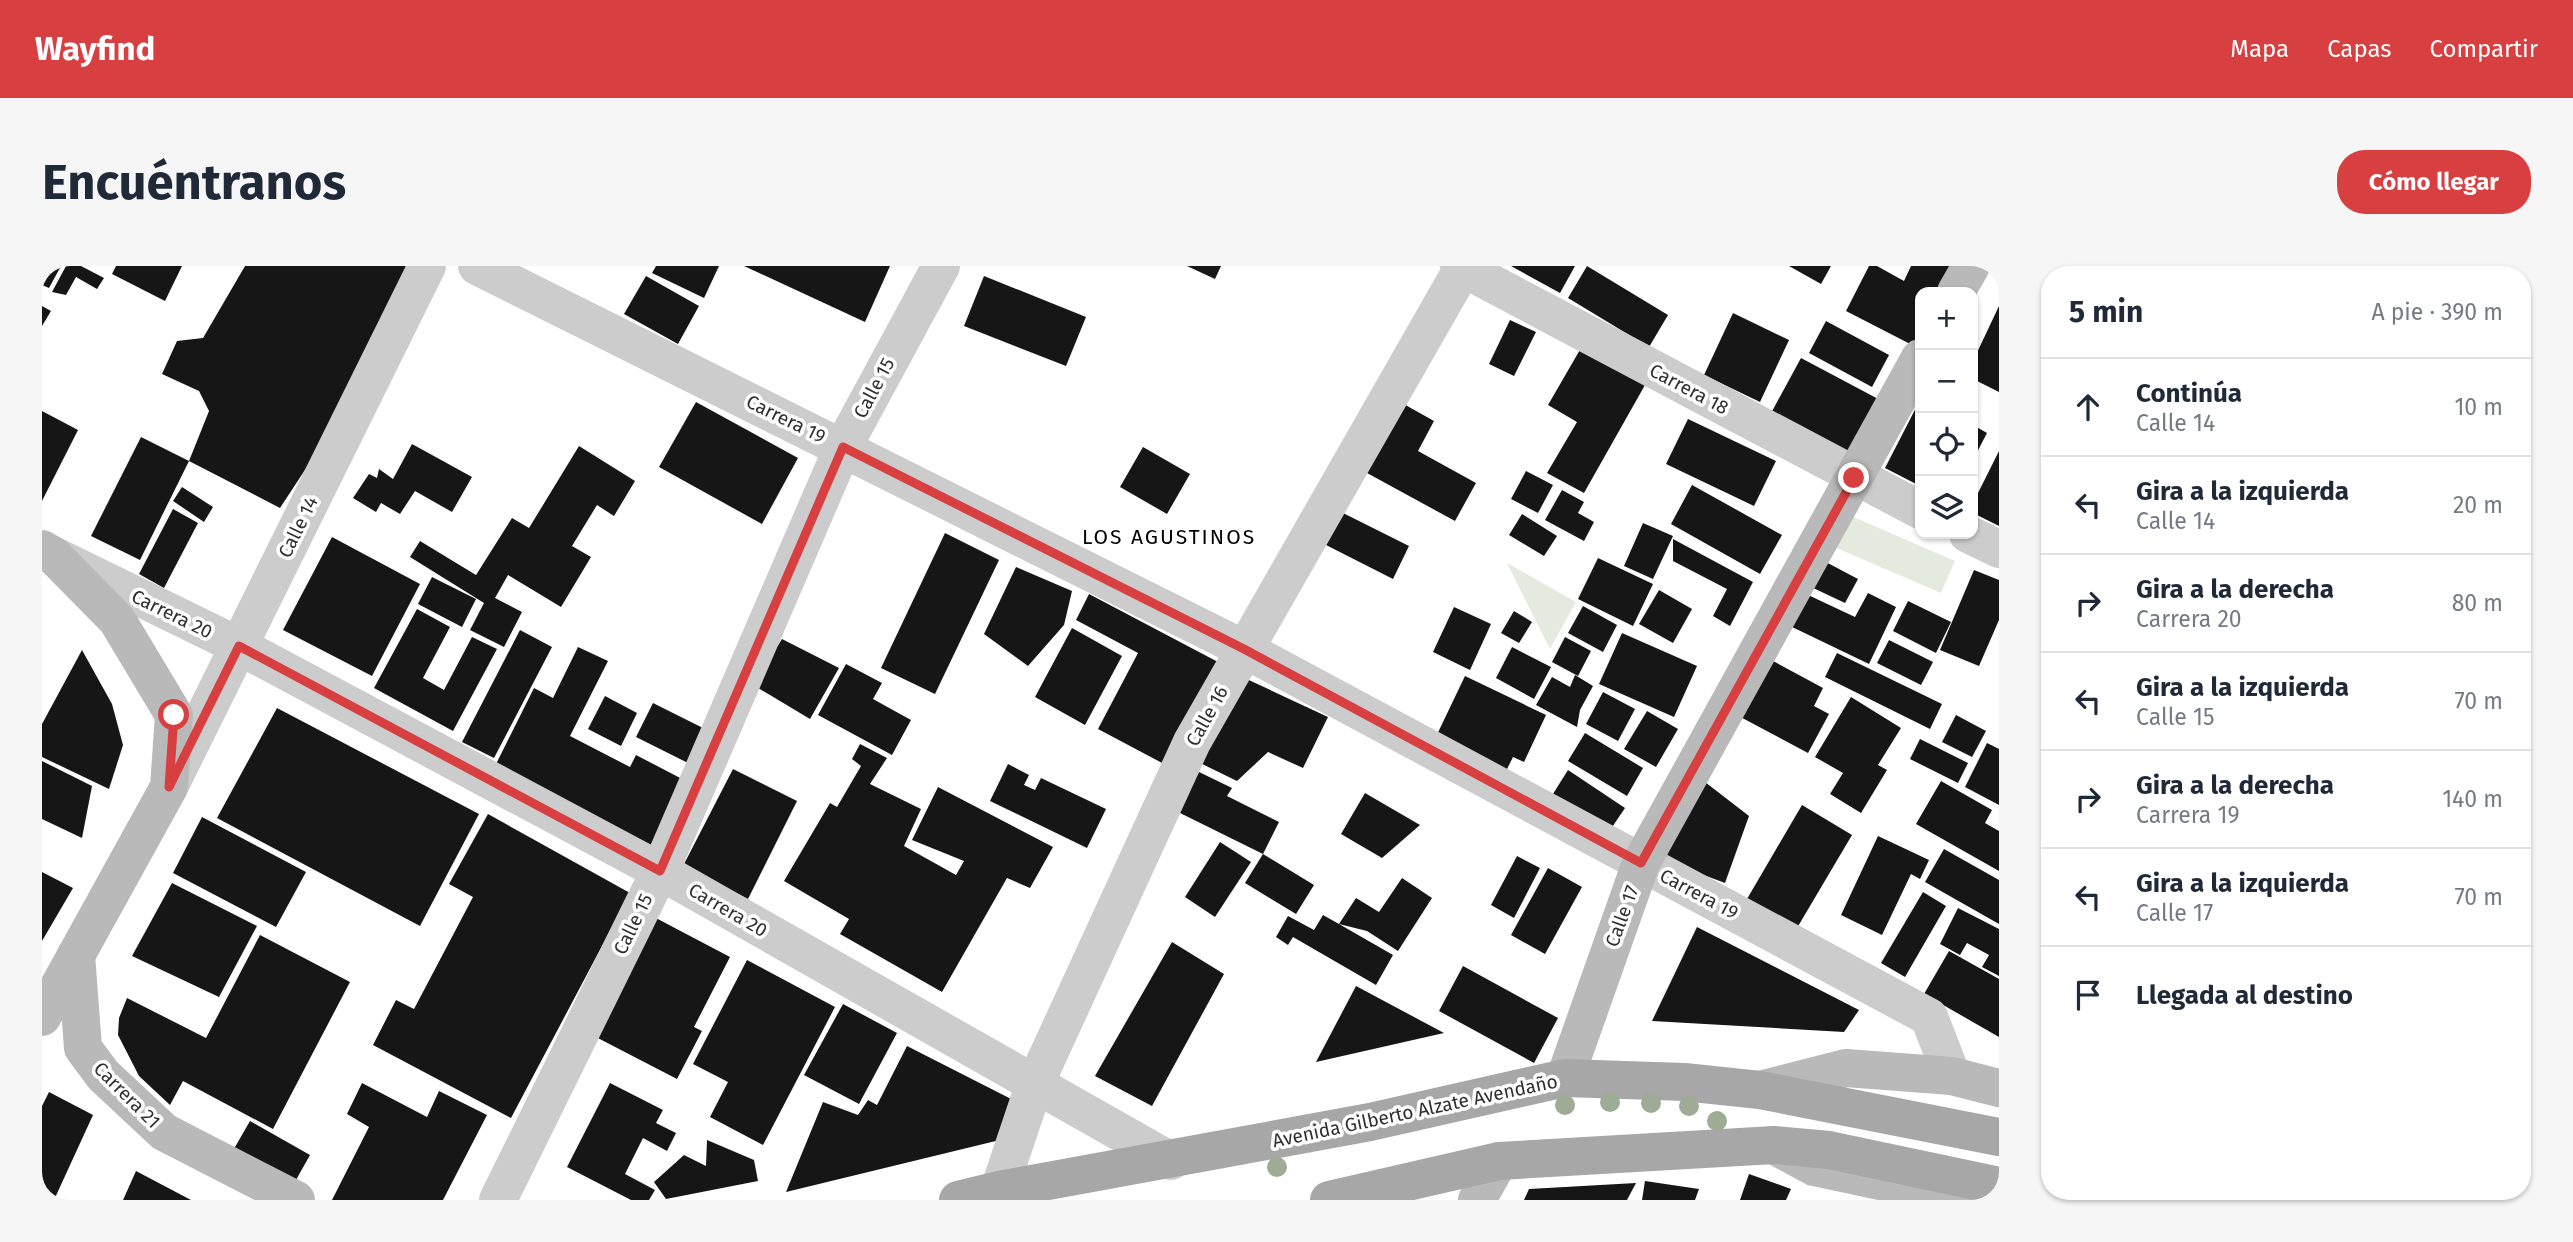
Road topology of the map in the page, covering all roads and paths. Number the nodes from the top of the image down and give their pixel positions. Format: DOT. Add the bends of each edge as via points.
graph roads {
  1 [pos="427,266"];
  2 [pos="477,266"];
  3 [pos="941,266"];
  4 [pos="1971,266"];
  5 [pos="1462,267"];
  6 [pos="1959,287"];
  7 [pos="1915,367"];
  8 [pos="843,447"];
  9 [pos="1854,478"];
  10 [pos="1915,508"];
  11 [pos="1978,539"];
  12 [pos="1999,549"];
  13 [pos="48,553"];
  14 [pos="239,646"];
  15 [pos="1244,649"];
  16 [pos="156,681"];
  17 [pos="169,787"];
  18 [pos="1641,863"];
  19 [pos="660,871"];
  20 [pos="76,955"];
  21 [pos="42,1017"];
  22 [pos="1952,1076"];
  23 [pos="1565,1079"];
  24 [pos="1034,1086"];
  25 [pos="1999,1088"];
  26 [pos="1760,1090"];
  27 [pos="1999,1137"];
  28 [pos="1774,1145"];
  29 [pos="1171,1161"];
  30 [pos="1499,1161"];
  31 [pos="1999,1186"];
  32 [pos="999,1190"];
  33 [pos="296,1200"];
  34 [pos="498,1200"];
  35 [pos="958,1200"];
  36 [pos="1329,1200"];
  37 [pos="1477,1200"];
  38 [pos="1969,1200"];
  1 -- 14 [label="street, Calle 14"];
  2 -- 8 [label="street, Carrera 19"];
  3 -- 8 [label="street, Calle 15"];
  4 -- 6 [label="main road"];
  5 -- 9 [label="street, Carrera 18"];
  5 -- 15 [label="street, Calle 16"];
  7 -- 9 [label="main road, Calle 17"];
  8 -- 15 [label="street, Carrera 19"];
  8 -- 19 [label="street, Calle 15"];
  9 -- 10 [label="street, Carrera 18"];
  9 -- 18 [label="main road, Calle 17"];
  11 -- 12 [label="street"];
  13 -- 14 [label="street, Carrera 20"];
  13 -- 16 [label="main road, Carrera 20" via="117,620"];
  14 -- 17 [label="street, Calle 14"];
  14 -- 19 [label="street, Carrera 20"];
  15 -- 18 [label="street, Carrera 19"];
  15 -- 24 [label="street, Calle 16" via="1192,742"];
  16 -- 17 [label="main road, Calle 14" via="174,715"];
  17 -- 20 [label="main road, Calle 14"];
  18 -- 22 [label="street, Carrera 19" via="1929,1017"];
  18 -- 23 [label="main road, Calle 17"];
  19 -- 24 [label="street, Carrera 20"];
  19 -- 34 [label="street, Calle 15"];
  20 -- 21 [label="main road, Calle 14"];
  20 -- 33 [label="main road, Carrera 21" via="83,1048 103,1076 164,1132"];
  22 -- 25 [label="main road"];
  22 -- 26 [label="main road" via="1846,1068"];
  23 -- 26 [label="main road, Avenida Gilberto Alzate Avendaño" via="1684,1082"];
  23 -- 29 [label="main road, Avenida Gilberto Alzate Avendaño"];
  24 -- 29 [label="street, Carrera 20"];
  24 -- 32 [label="street, Calle 16"];
  26 -- 27 [label="main road, Avenida Gilberto Alzate Avendaño"];
  28 -- 30 [label="main road"];
  28 -- 31 [label="main road" via="1829,1150"];
  28 -- 38 [label="main road" via="1814,1167"];
  29 -- 32 [label="main road, Avenida Gilberto Alzate Avendaño"];
  30 -- 36 [label="main road"];
  30 -- 37 [label="main road"];
  32 -- 35 [label="main road, Avenida Gilberto Alzate Avendaño"];
}
